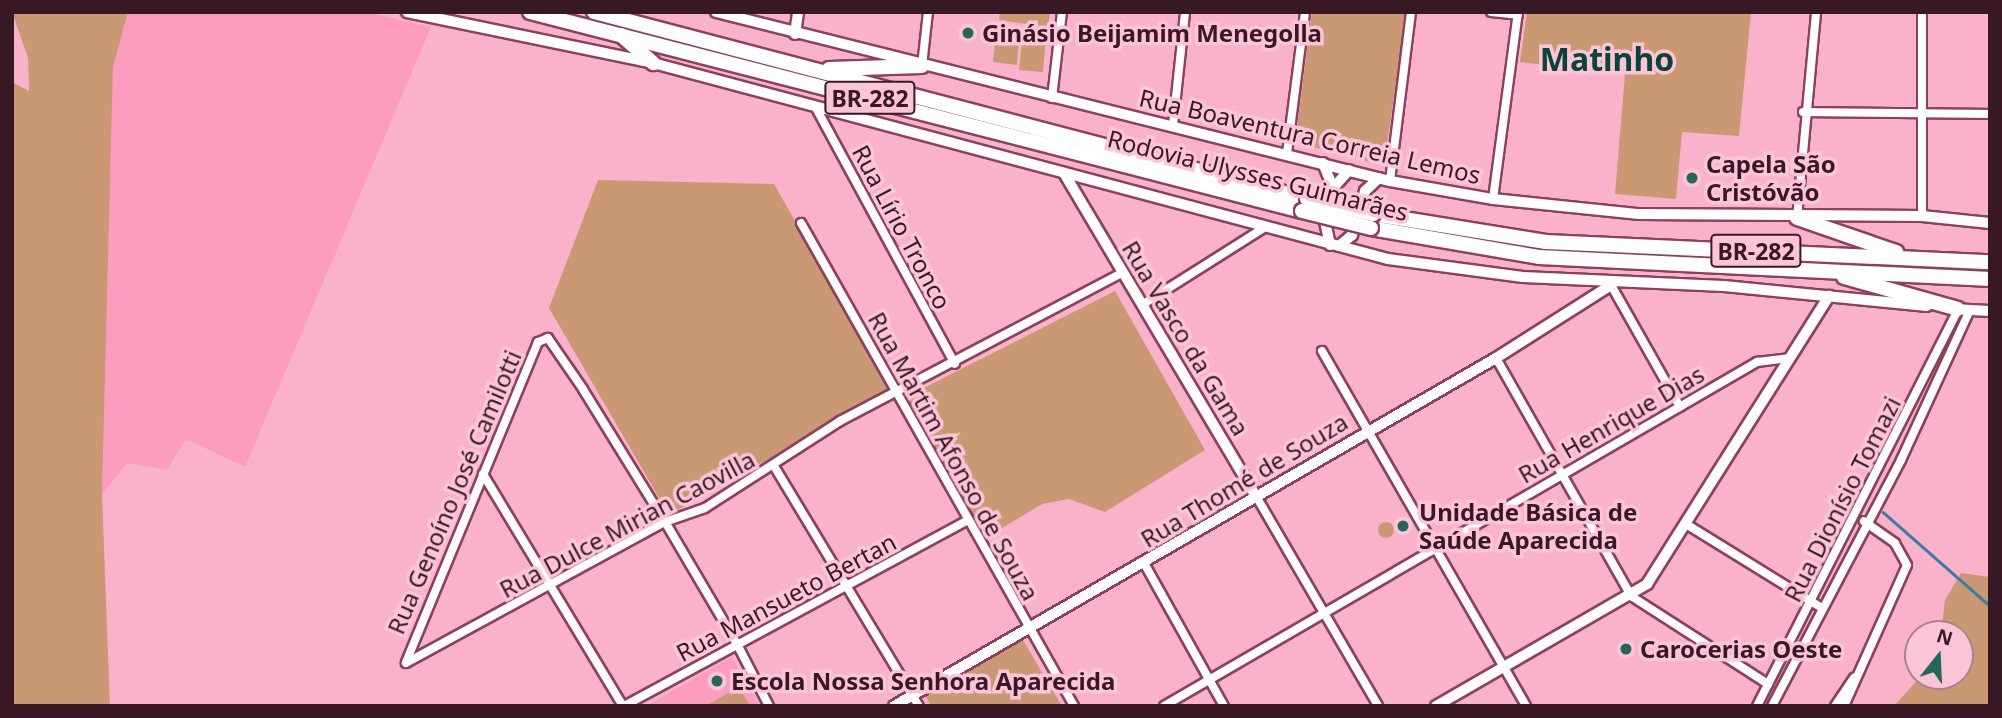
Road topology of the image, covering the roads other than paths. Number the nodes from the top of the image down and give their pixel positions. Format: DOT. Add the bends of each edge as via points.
graph roads {
  1 [pos="407,12"];
  2 [pos="530,12"];
  3 [pos="594,12"];
  4 [pos="716,12"];
  5 [pos="798,12"];
  6 [pos="928,12"];
  7 [pos="1062,12"];
  8 [pos="1185,12"];
  9 [pos="1305,12"];
  10 [pos="1410,12"];
  11 [pos="1491,12"];
  12 [pos="1816,12"];
  13 [pos="1922,12"];
  14 [pos="1518,14"];
  15 [pos="618,32"];
  16 [pos="795,34"];
  17 [pos="653,63"];
  18 [pos="922,66"];
  19 [pos="814,69"];
  20 [pos="1052,98"];
  21 [pos="816,108"];
  22 [pos="1803,112"];
  23 [pos="1922,113"];
  24 [pos="1990,114"];
  25 [pos="1173,125"];
  26 [pos="1287,153"];
  27 [pos="1323,163"];
  28 [pos="1354,171"];
  29 [pos="1064,173"];
  30 [pos="1379,178"];
  31 [pos="1390,181"];
  32 [pos="1333,188"];
  33 [pos="1365,191"];
  34 [pos="1493,200"];
  35 [pos="1304,205"];
  36 [pos="1922,216"];
  37 [pos="1797,218"];
  38 [pos="1372,221"];
  39 [pos="1325,222"];
  40 [pos="801,223"];
  41 [pos="1990,223"];
  42 [pos="1264,228"];
  43 [pos="1352,234"];
  44 [pos="1306,238"];
  45 [pos="1335,245"];
  46 [pos="1362,252"];
  47 [pos="1911,257"];
  48 [pos="1990,262"];
  49 [pos="1809,268"];
  50 [pos="1122,273"];
  51 [pos="1990,279"];
  52 [pos="1611,285"];
  53 [pos="1829,296"];
  54 [pos="1142,304"];
  55 [pos="1964,309"];
  56 [pos="1990,311"];
  57 [pos="1322,351"];
  58 [pos="1496,358"];
  59 [pos="1791,358"];
  60 [pos="1933,362"];
  61 [pos="955,364"];
  62 [pos="1945,368"];
  63 [pos="897,393"];
  64 [pos="1680,407"];
  65 [pos="1908,412"];
  66 [pos="1920,419"];
  67 [pos="1372,429"];
  68 [pos="1888,451"];
  69 [pos="1901,460"];
  70 [pos="774,466"];
  71 [pos="483,474"];
  72 [pos="1562,474"];
  73 [pos="1256,496"];
  74 [pos="1855,516"];
  75 [pos="665,522"];
  76 [pos="965,522"];
  77 [pos="1866,522"];
  78 [pos="1686,524"];
  79 [pos="1838,548"];
  80 [pos="1440,549"];
  81 [pos="1849,555"];
  82 [pos="1144,563"];
  83 [pos="848,586"];
  84 [pos="548,589"];
  85 [pos="1631,596"];
  86 [pos="1811,601"];
  87 [pos="1822,608"];
  88 [pos="1324,615"];
  89 [pos="1027,627"];
  90 [pos="737,644"];
  91 [pos="406,663"];
  92 [pos="1504,665"];
  93 [pos="1854,678"];
  94 [pos="1209,680"];
  95 [pos="1768,684"];
  96 [pos="912,695"];
  97 [pos="624,706"];
  98 [pos="769,706"];
  99 [pos="894,706"];
  100 [pos="919,706"];
  101 [pos="1074,706"];
  102 [pos="1164,706"];
  103 [pos="1224,706"];
  104 [pos="1378,706"];
  105 [pos="1436,706"];
  106 [pos="1527,706"];
  107 [pos="1757,706"];
  108 [pos="1772,706"];
  109 [pos="1835,706"];
  110 [pos="1844,706"];
  1 -- 17 [label="street"];
  2 -- 15 [label="highway, Rodovia Ulysses Guimarães / BR-282"];
  3 -- 19 [label="highway, Rodovia Ulysses Guimarães / BR-282"];
  4 -- 16 [label="street, Rua Boaventura Correia Lemos"];
  5 -- 16 [label="street"];
  6 -- 18 [label="street"];
  7 -- 20 [label="street"];
  8 -- 25 [label="street"];
  9 -- 26 [label="street"];
  10 -- 31 [label="street"];
  11 -- 14 [label="street"];
  12 -- 22 [label="street"];
  13 -- 23 [label="street"];
  14 -- 34 [label="street"];
  15 -- 17 [label="highway"];
  15 -- 35 [label="highway, Rodovia Ulysses Guimarães / BR-282"];
  16 -- 18 [label="street, Rua Boaventura Correia Lemos"];
  17 -- 21 [label="street"];
  18 -- 19 [label="highway"];
  18 -- 20 [label="street, Rua Boaventura Correia Lemos"];
  19 -- 35 [label="highway, Rodovia Ulysses Guimarães / BR-282"];
  20 -- 25 [label="street, Rua Boaventura Correia Lemos"];
  21 -- 29 [label="street"];
  21 -- 61 [label="street, Rua Lírio Tronco"];
  22 -- 23 [label="street"];
  22 -- 37 [label="street"];
  23 -- 24 [label="street"];
  23 -- 36 [label="street"];
  25 -- 26 [label="street, Rua Boaventura Correia Lemos"];
  26 -- 27 [label="street, Rua Boaventura Correia Lemos"];
  27 -- 28 [label="street, Rua Boaventura Correia Lemos"];
  27 -- 32 [label="street"];
  28 -- 30 [label="street, Rua Boaventura Correia Lemos"];
  28 -- 32 [label="street"];
  28 -- 33 [label="street"];
  29 -- 42 [label="street"];
  29 -- 50 [label="street, Rua Vasco da Gama"];
  30 -- 31 [label="street, Rua Boaventura Correia Lemos"];
  30 -- 33 [label="street"];
  31 -- 34 [label="street, Rua Boaventura Correia Lemos"];
  32 -- 39 [label="street"];
  33 -- 43 [label="street"];
  34 -- 37 [label="street, Rua Boaventura Correia Lemos" via="1639,214"];
  35 -- 38 [label="highway, Rodovia Ulysses Guimarães / BR-282, bridge"];
  36 -- 37 [label="street, Rua Boaventura Correia Lemos"];
  36 -- 41 [label="street, Rua Boaventura Correia Lemos"];
  37 -- 47 [label="highway"];
  38 -- 47 [label="highway, Rodovia Ulysses Guimarães / BR-282" via="1546,242"];
  38 -- 49 [label="highway, Rodovia Ulysses Guimarães / BR-282" via="1539,257"];
  39 -- 44 [label="street"];
  39 -- 45 [label="street"];
  40 -- 63 [label="street, Rua Martim Afonso de Souza"];
  42 -- 44 [label="street"];
  42 -- 54 [label="street"];
  43 -- 45 [label="street"];
  43 -- 46 [label="street"];
  44 -- 45 [label="street"];
  45 -- 46 [label="street"];
  46 -- 52 [label="street"];
  47 -- 48 [label="highway, Rodovia Ulysses Guimarães / BR-282"];
  49 -- 51 [label="highway, Rodovia Ulysses Guimarães / BR-282"];
  49 -- 55 [label="highway"];
  50 -- 54 [label="street, Rua Vasco da Gama"];
  50 -- 61 [label="street, Rua Dulce Mirian Caovilla"];
  52 -- 53 [label="street"];
  52 -- 58 [label="street, Rua Thomé de Souza"];
  52 -- 64 [label="street"];
  53 -- 55 [label="street"];
  53 -- 59 [label="street"];
  54 -- 73 [label="street, Rua Vasco da Gama"];
  55 -- 56 [label="street"];
  55 -- 60 [label="street, Rua Dionísio Tomazi"];
  55 -- 62 [label="street, Rua Dionísio Tomazi"];
  57 -- 67 [label="street"];
  58 -- 67 [label="street, Rua Thomé de Souza"];
  58 -- 72 [label="street"];
  59 -- 64 [label="street, Rua Henrique Dias" via="1757,362"];
  59 -- 78 [label="street"];
  60 -- 62 [label="street"];
  60 -- 65 [label="street, Rua Dionísio Tomazi"];
  61 -- 63 [label="street, Rua Dulce Mirian Caovilla"];
  62 -- 66 [label="street, Rua Dionísio Tomazi"];
  63 -- 70 [label="street, Rua Dulce Mirian Caovilla" via="809,440"];
  63 -- 76 [label="street, Rua Martim Afonso de Souza"];
  64 -- 72 [label="street, Rua Henrique Dias"];
  65 -- 66 [label="street"];
  65 -- 68 [label="street, Rua Dionísio Tomazi"];
  66 -- 69 [label="street, Rua Dionísio Tomazi"];
  67 -- 73 [label="street, Rua Thomé de Souza"];
  67 -- 80 [label="street"];
  68 -- 69 [label="street"];
  68 -- 74 [label="street, Rua Dionísio Tomazi"];
  69 -- 77 [label="street, Rua Dionísio Tomazi"];
  70 -- 75 [label="street, Rua Dulce Mirian Caovilla" via="705,508"];
  70 -- 83 [label="street"];
  71 -- 75 [label="street, Rua Genoíno José Camilotti" via="542,337 583,389"];
  71 -- 84 [label="street"];
  71 -- 91 [label="street, Rua Genoíno José Camilotti"];
  72 -- 80 [label="street, Rua Henrique Dias"];
  72 -- 85 [label="street"];
  73 -- 82 [label="street, Rua Thomé de Souza"];
  73 -- 88 [label="street, Rua Vasco da Gama"];
  74 -- 77 [label="street"];
  74 -- 79 [label="street, Rua Dionísio Tomazi"];
  75 -- 84 [label="street, Rua Dulce Mirian Caovilla"];
  75 -- 90 [label="street"];
  76 -- 83 [label="street, Rua Mansueto Bertan"];
  76 -- 89 [label="street, Rua Martim Afonso de Souza"];
  77 -- 81 [label="street, Rua Dionísio Tomazi"];
  77 -- 93 [label="street" via="1895,543 1907,565"];
  78 -- 85 [label="street" via="1647,584"];
  78 -- 86 [label="street"];
  79 -- 81 [label="street"];
  79 -- 86 [label="street, Rua Dionísio Tomazi"];
  80 -- 88 [label="street, Rua Henrique Dias"];
  80 -- 92 [label="street"];
  81 -- 87 [label="street, Rua Dionísio Tomazi"];
  82 -- 89 [label="street, Rua Thomé de Souza"];
  82 -- 94 [label="street"];
  83 -- 90 [label="street, Rua Mansueto Bertan"];
  83 -- 96 [label="street"];
  84 -- 91 [label="street, Rua Dulce Mirian Caovilla"];
  84 -- 97 [label="street"];
  85 -- 92 [label="street"];
  85 -- 95 [label="street"];
  86 -- 87 [label="street"];
  86 -- 95 [label="street, Rua Dionísio Tomazi"];
  87 -- 108 [label="street, Rua Dionísio Tomazi"];
  88 -- 94 [label="street, Rua Henrique Dias"];
  88 -- 104 [label="street, Rua Vasco da Gama"];
  89 -- 96 [label="street, Rua Thomé de Souza"];
  89 -- 101 [label="street, Rua Martim Afonso de Souza"];
  90 -- 97 [label="street, Rua Mansueto Bertan"];
  90 -- 98 [label="street"];
  92 -- 105 [label="street"];
  92 -- 106 [label="street"];
  93 -- 109 [label="street"];
  93 -- 110 [label="street"];
  94 -- 102 [label="street, Rua Henrique Dias"];
  94 -- 103 [label="street"];
  95 -- 107 [label="street, Rua Dionísio Tomazi"];
  96 -- 99 [label="street, Rua Thomé de Souza"];
  96 -- 100 [label="street"];
}
